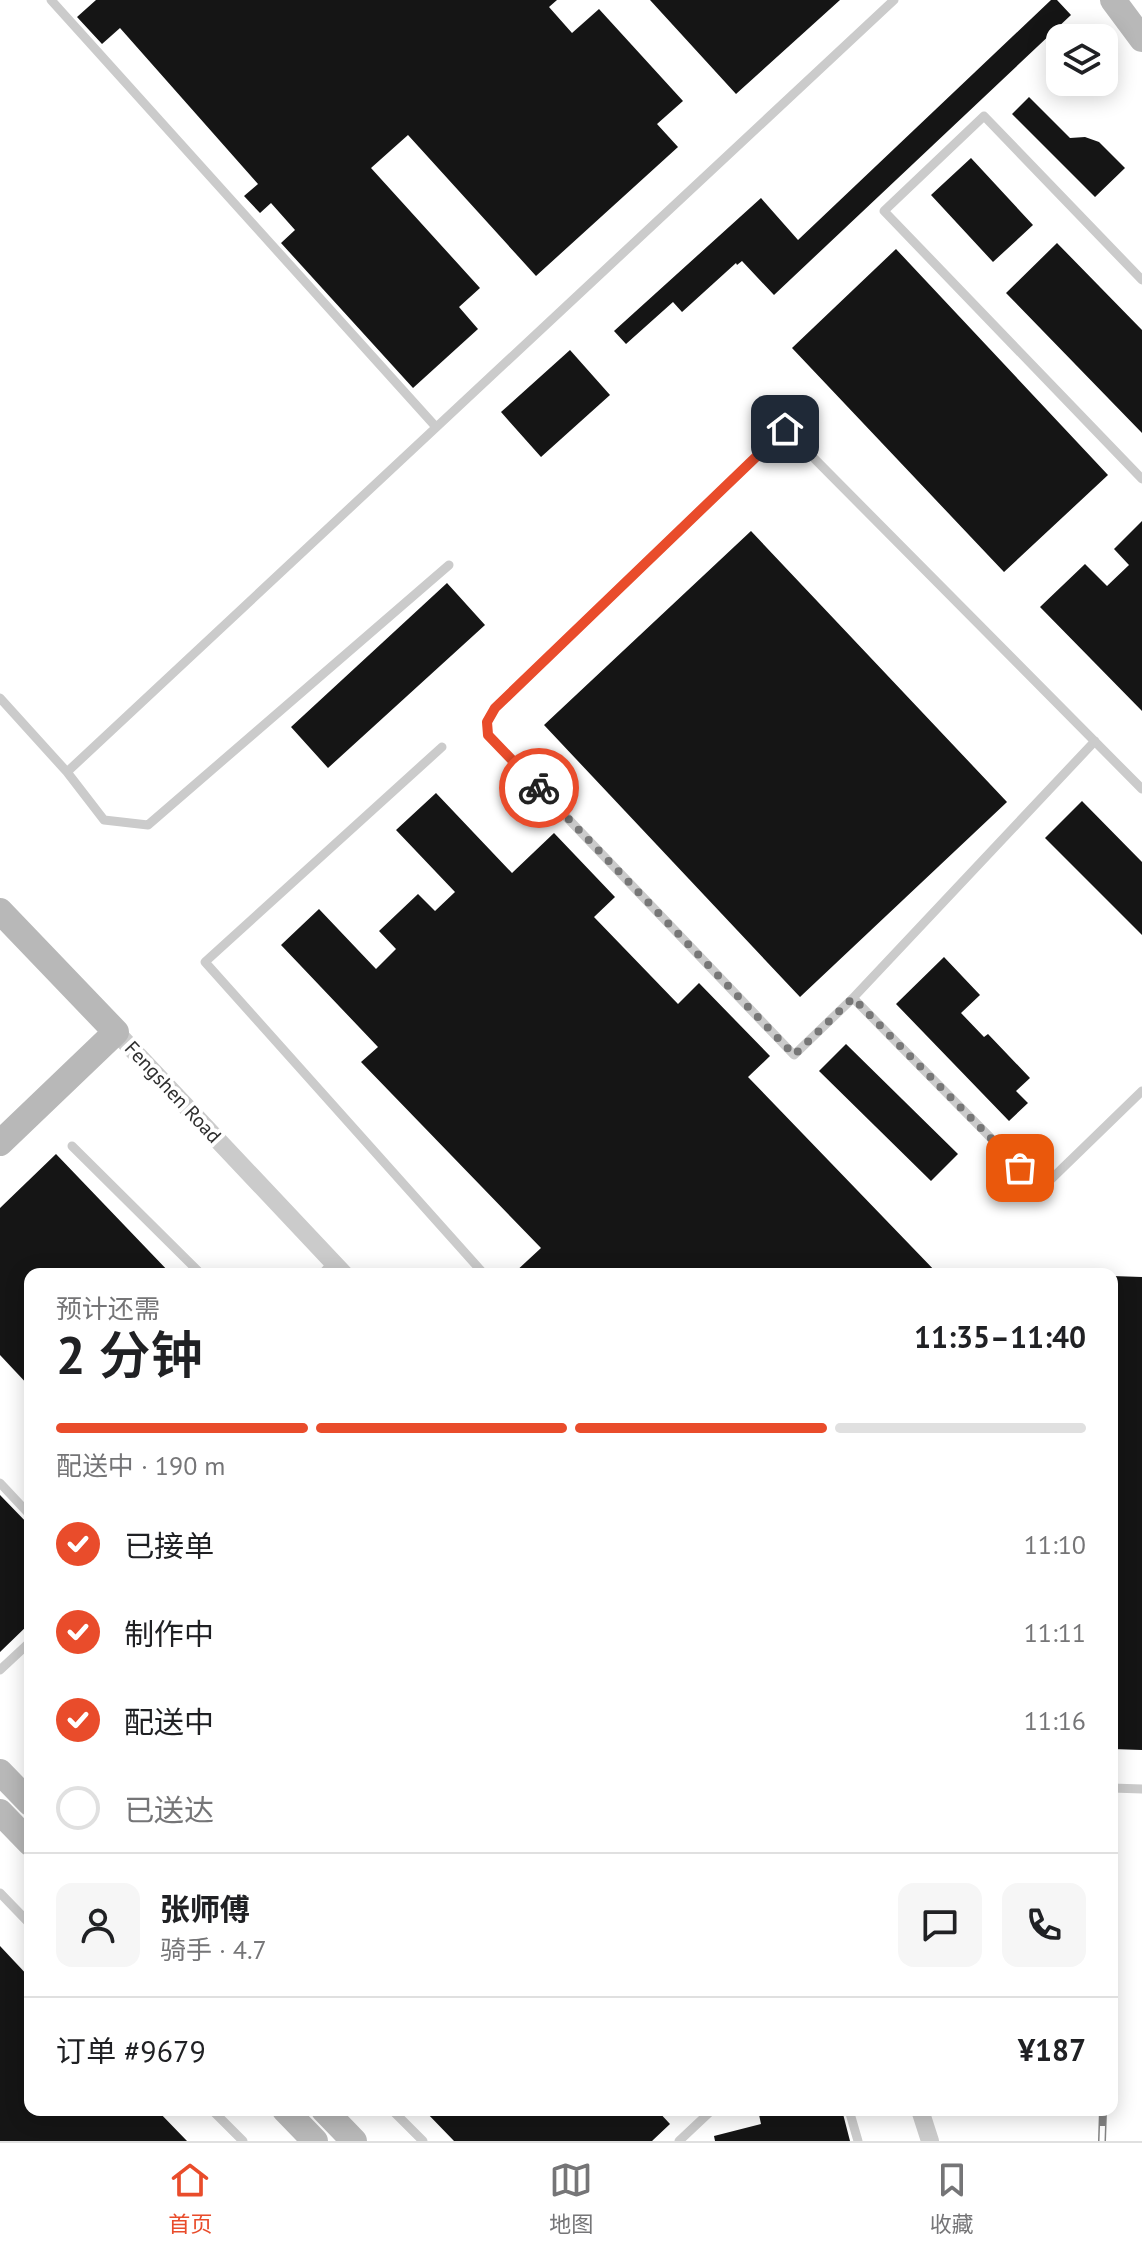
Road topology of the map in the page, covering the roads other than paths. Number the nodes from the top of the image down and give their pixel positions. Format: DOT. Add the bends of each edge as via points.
graph roads {
  1 [pos="51,0"];
  2 [pos="894,0"];
  3 [pos="1113,0"];
  4 [pos="1142,39"];
  5 [pos="1142,280"];
  6 [pos="436,427"];
  7 [pos="1142,479"];
  8 [pos="449,565"];
  9 [pos="0,698"];
  10 [pos="1095,741"];
  11 [pos="442,747"];
  12 [pos="67,772"];
  13 [pos="1142,789"];
  14 [pos="0,911"];
  15 [pos="853,998"];
  16 [pos="116,1032"];
  17 [pos="1142,1091"];
  18 [pos="0,1143"];
  19 [pos="72,1146"];
  20 [pos="195,1268"];
  21 [pos="331,1268"];
  22 [pos="479,1268"];
  23 [pos="0,1483"];
  24 [pos="24,1509"];
  25 [pos="24,1648"];
  26 [pos="0,1670"];
  27 [pos="0,1772"];
  28 [pos="1118,1788"];
  29 [pos="1142,1789"];
  30 [pos="24,1797"];
  31 [pos="0,1812"];
  32 [pos="24,1837"];
  33 [pos="0,1893"];
  34 [pos="24,1918"];
  35 [pos="218,2116"];
  36 [pos="291,2116"];
  37 [pos="330,2116"];
  38 [pos="398,2116"];
  39 [pos="706,2116"];
  40 [pos="851,2116"];
  41 [pos="922,2116"];
  42 [pos="243,2141"];
  43 [pos="315,2141"];
  44 [pos="354,2141"];
  45 [pos="423,2141"];
  46 [pos="679,2141"];
  47 [pos="858,2141"];
  48 [pos="930,2141"];
  1 -- 6 [label="lane"];
  2 -- 6 [label="lane"];
  3 -- 4 [label="street"];
  5 -- 7 [label="lane" via="984,116 884,211"];
  6 -- 12 [label="lane"];
  8 -- 12 [label="lane" via="148,825 104,820"];
  9 -- 12 [label="lane"];
  10 -- 13 [label="lane"];
  10 -- 15 [label="lane"];
  10 -- 15 [label="lane" via="785,429 495,708 487,722 488,735 794,1055"];
  11 -- 22 [label="lane" via="205,962"];
  14 -- 16 [label="street, Fengshen Road"];
  15 -- 17 [label="lane" via="1041,1189"];
  16 -- 18 [label="street"];
  16 -- 21 [label="street, Fengshen Road"];
  19 -- 20 [label="lane"];
  23 -- 24 [label="lane"];
  25 -- 26 [label="lane"];
  27 -- 30 [label="street"];
  28 -- 29 [label="lane"];
  31 -- 32 [label="street"];
  33 -- 34 [label="lane"];
  35 -- 42 [label="lane"];
  36 -- 43 [label="street"];
  37 -- 44 [label="street"];
  38 -- 45 [label="lane"];
  39 -- 46 [label="lane"];
  40 -- 47 [label="lane"];
  41 -- 48 [label="street"];
}
